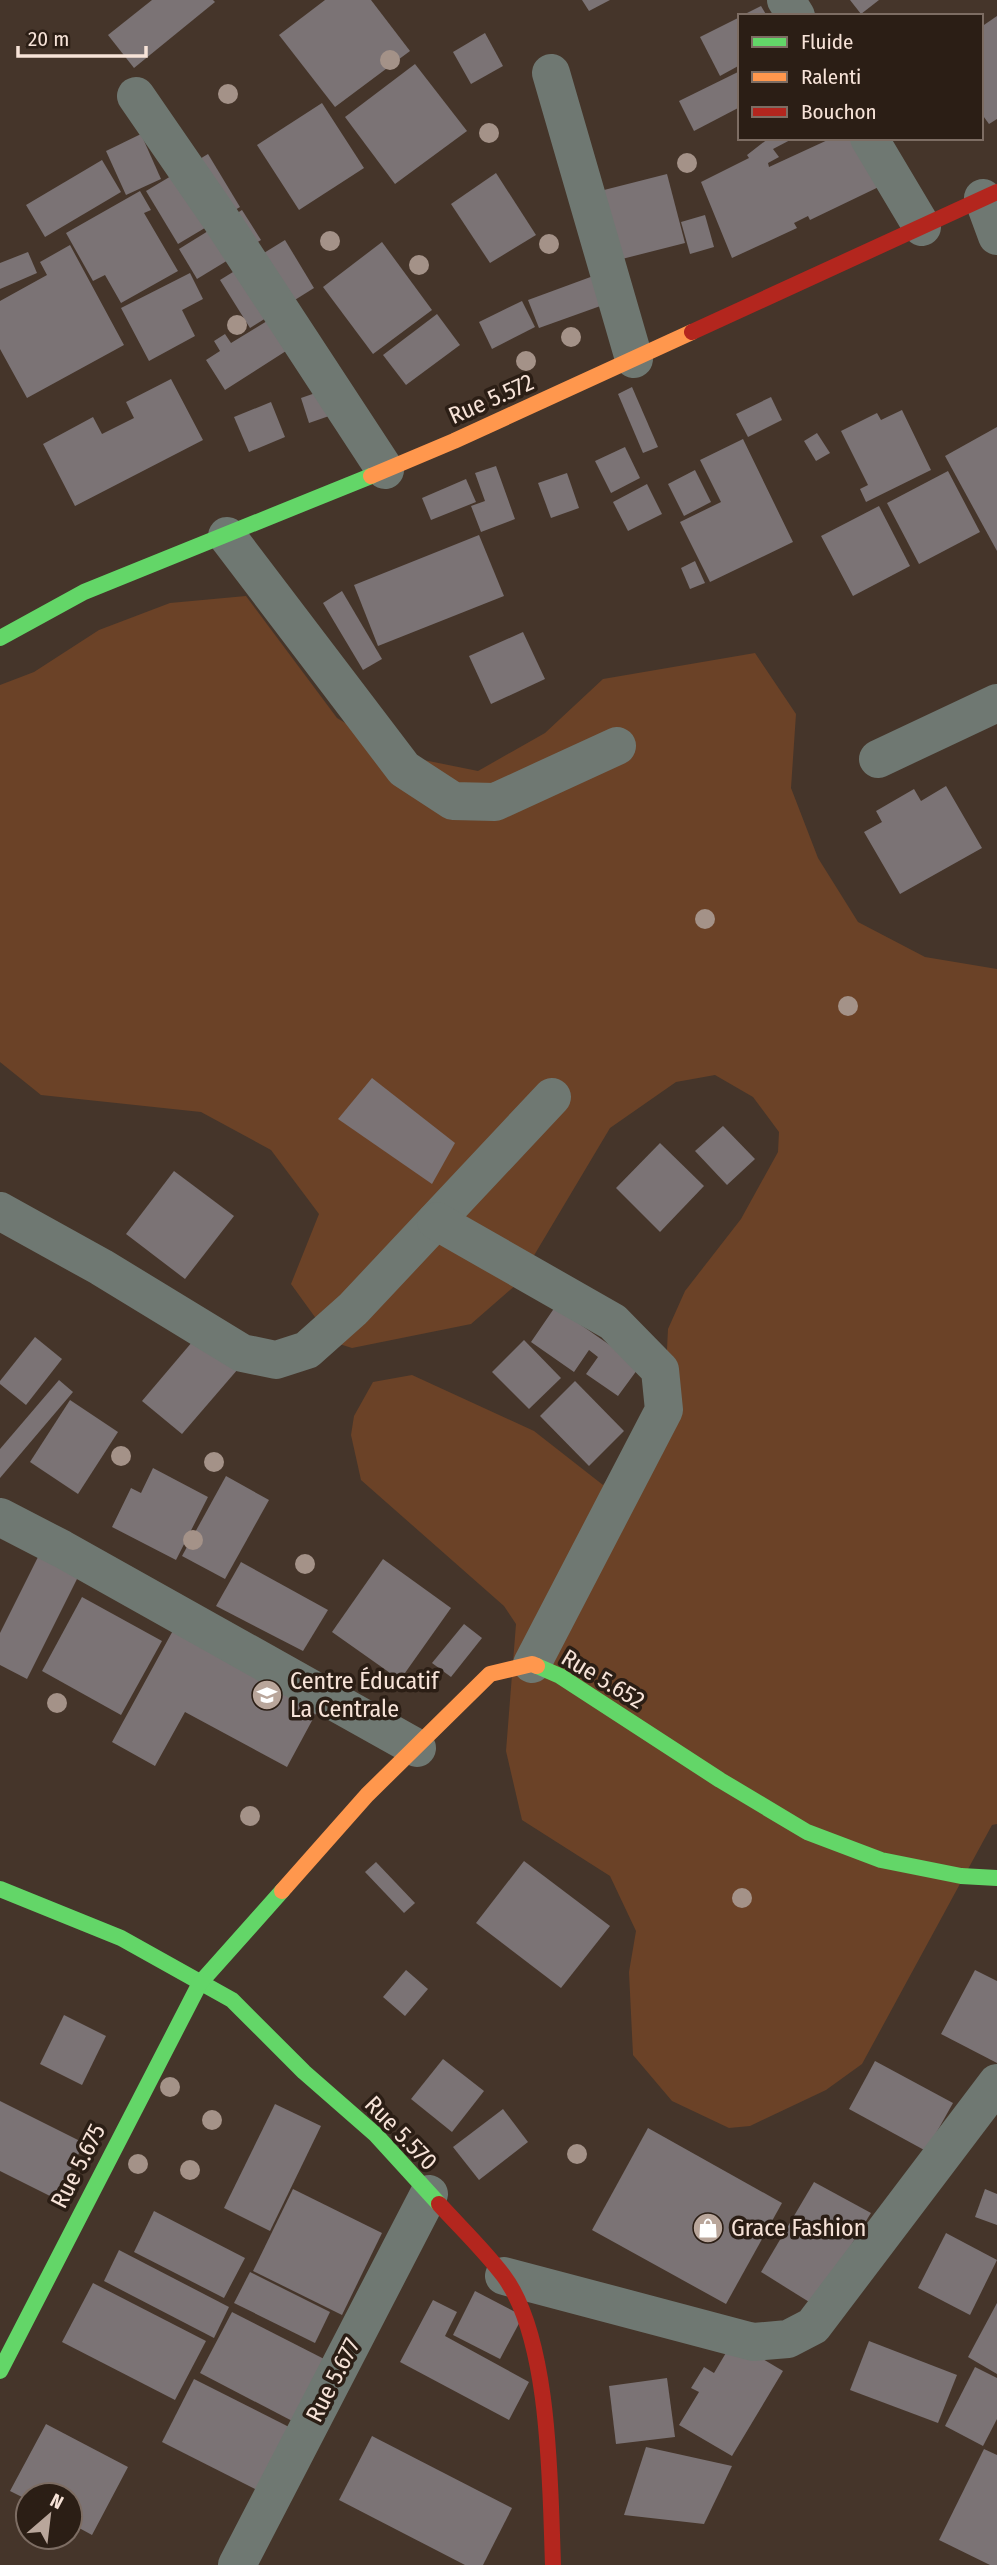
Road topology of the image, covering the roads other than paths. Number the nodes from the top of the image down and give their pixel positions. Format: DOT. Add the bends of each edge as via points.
graph roads {
  1 [pos="551,73"];
  2 [pos="136,96"];
  3 [pos="870,140"];
  4 [pos="990,195"];
  5 [pos="922,227"];
  6 [pos="997,236"];
  7 [pos="634,359"];
  8 [pos="385,470"];
  9 [pos="227,536"];
  10 [pos="0,638"];
  11 [pos="997,703"];
  12 [pos="617,747"];
  13 [pos="878,758"];
  14 [pos="552,1097"];
  15 [pos="0,1211"];
  16 [pos="436,1222"];
  17 [pos="0,1517"];
  18 [pos="532,1664"];
  19 [pos="417,1748"];
  20 [pos="997,1878"];
  21 [pos="0,1889"];
  22 [pos="200,1983"];
  23 [pos="997,2083"];
  24 [pos="429,2194"];
  25 [pos="504,2276"];
  26 [pos="0,2371"];
  27 [pos="237,2565"];
  28 [pos="553,2565"];
  1 -- 7 [label="street"];
  2 -- 8 [label="street"];
  3 -- 5 [label="street"];
  4 -- 5 [label="street, Rue 5.572"];
  4 -- 6 [label="street"];
  5 -- 7 [label="street, Rue 5.572"];
  7 -- 8 [label="street, Rue 5.572"];
  8 -- 9 [label="street, Rue 5.572"];
  9 -- 10 [label="street, Rue 5.572" via="84,592"];
  9 -- 12 [label="street" via="404,769 453,801 495,802"];
  11 -- 13 [label="street"];
  14 -- 16 [label="street"];
  15 -- 16 [label="street" via="102,1266 242,1353 276,1360 307,1350 354,1309"];
  16 -- 18 [label="street" via="613,1322 660,1370 664,1410"];
  17 -- 19 [label="street"];
  18 -- 19 [label="street, Rue 5.652" via="489,1674"];
  18 -- 20 [label="street, Rue 5.652" via="560,1676 807,1832 881,1860 961,1876"];
  19 -- 22 [label="street, Rue 5.652" via="359,1805"];
  21 -- 22 [label="street, Rue 5.570" via="121,1938"];
  22 -- 24 [label="street, Rue 5.570" via="232,2000 376,2135"];
  22 -- 26 [label="street, Rue 5.675"];
  23 -- 25 [label="street" via="813,2326 788,2339 753,2342"];
  24 -- 25 [label="street, Rue 5.570"];
  24 -- 27 [label="street, Rue 5.677"];
  25 -- 28 [label="street, Rue 5.570" via="527,2319 540,2384"];
}
